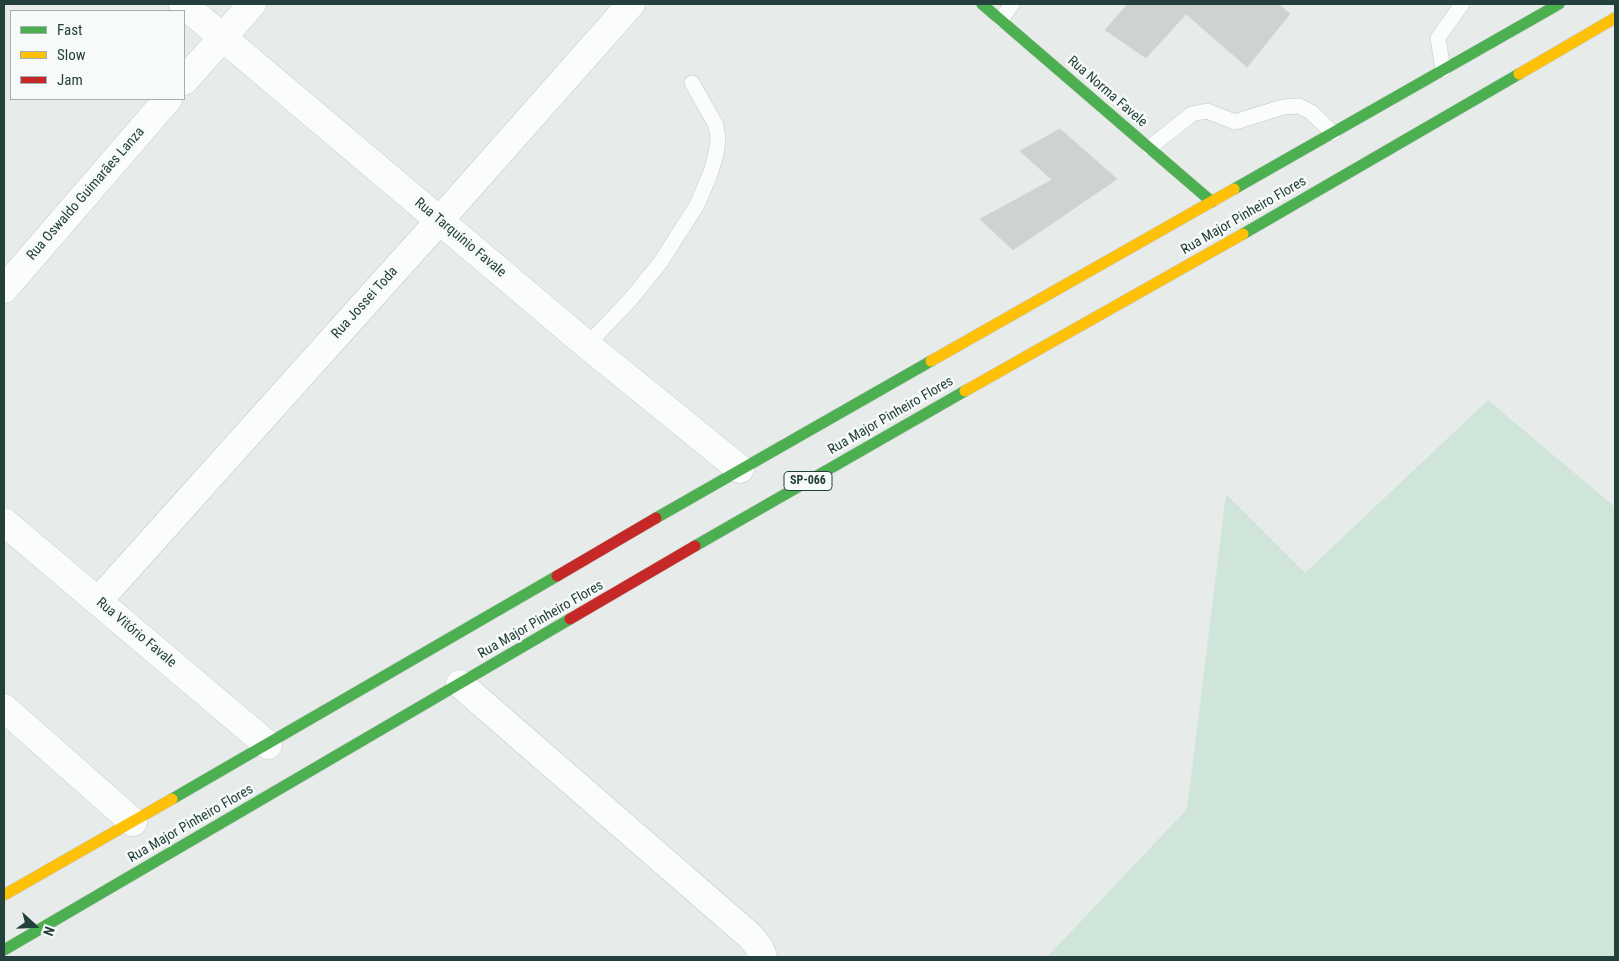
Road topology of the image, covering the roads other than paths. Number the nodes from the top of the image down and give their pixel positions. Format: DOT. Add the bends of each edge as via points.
graph roads {
  1 [pos="183,4"];
  2 [pos="252,4"];
  3 [pos="631,4"];
  4 [pos="982,4"];
  5 [pos="1012,4"];
  6 [pos="1462,4"];
  7 [pos="1559,4"];
  8 [pos="1615,18"];
  9 [pos="1001,20"];
  10 [pos="222,36"];
  11 [pos="1443,70"];
  12 [pos="185,80"];
  13 [pos="692,83"];
  14 [pos="167,100"];
  15 [pos="1334,133"];
  16 [pos="1149,148"];
  17 [pos="1212,202"];
  18 [pos="439,221"];
  19 [pos="4,289"];
  20 [pos="587,345"];
  21 [pos="740,469"];
  22 [pos="4,522"];
  23 [pos="98,600"];
  24 [pos="460,684"];
  25 [pos="4,708"];
  26 [pos="268,745"];
  27 [pos="134,822"];
  28 [pos="4,895"];
  29 [pos="4,950"];
  30 [pos="763,957"];
  1 -- 10 [label="street, Rua Tarquínio Favale"];
  2 -- 10 [label="street"];
  3 -- 18 [label="street, Rua Jossei Toda"];
  4 -- 9 [label="main road, Rua Norma Favele"];
  5 -- 9 [label="lane"];
  6 -- 11 [label="lane" via="1438,38"];
  7 -- 11 [label="main road, Rua Major Pinheiro Flores"];
  8 -- 24 [label="main road, Rua Major Pinheiro Flores / SP-066"];
  9 -- 16 [label="main road, Rua Norma Favele"];
  10 -- 12 [label="street"];
  10 -- 18 [label="street, Rua Tarquínio Favale"];
  11 -- 15 [label="main road, Rua Major Pinheiro Flores"];
  13 -- 20 [label="lane" via="716,125 718,139 711,172 697,204 660,263"];
  14 -- 19 [label="street, Rua Oswaldo Guimarães Lanza"];
  15 -- 16 [label="lane" via="1311,112 1298,106 1283,107 1235,122 1207,112 1192,114"];
  15 -- 17 [label="main road, Rua Major Pinheiro Flores"];
  16 -- 17 [label="main road, Rua Norma Favele"];
  17 -- 21 [label="main road, Rua Major Pinheiro Flores"];
  18 -- 20 [label="street, Rua Tarquínio Favale"];
  18 -- 23 [label="street, Rua Jossei Toda"];
  20 -- 21 [label="street, Rua Tarquínio Favale"];
  21 -- 26 [label="main road, Rua Major Pinheiro Flores"];
  22 -- 23 [label="street, Rua Vitório Favale"];
  23 -- 26 [label="street, Rua Vitório Favale"];
  24 -- 29 [label="main road, Rua Major Pinheiro Flores / SP-066"];
  24 -- 30 [label="street" via="750,936"];
  25 -- 27 [label="street"];
  26 -- 27 [label="main road, Rua Major Pinheiro Flores"];
  27 -- 28 [label="main road, Rua Major Pinheiro Flores"];
}
